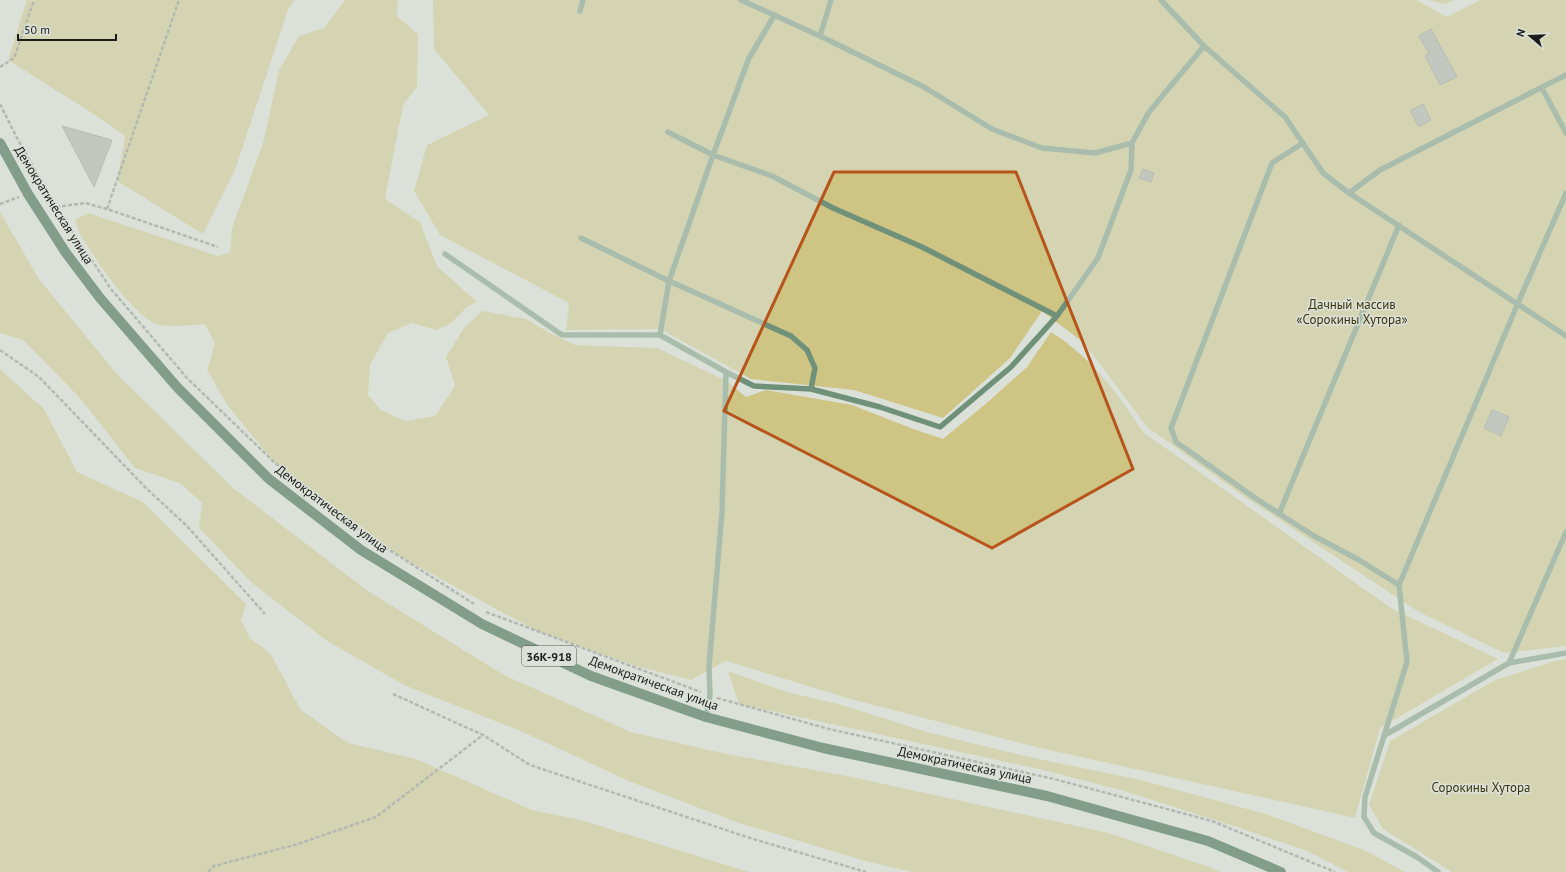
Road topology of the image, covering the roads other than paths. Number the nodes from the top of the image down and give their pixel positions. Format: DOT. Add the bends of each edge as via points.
graph roads {
  1 [pos="583,0"];
  2 [pos="741,0"];
  3 [pos="831,0"];
  4 [pos="1161,0"];
  5 [pos="580,11"];
  6 [pos="774,16"];
  7 [pos="820,36"];
  8 [pos="1204,46"];
  9 [pos="1566,75"];
  10 [pos="1542,88"];
  11 [pos="668,132"];
  12 [pos="1566,133"];
  13 [pos="0,143"];
  14 [pos="1132,143"];
  15 [pos="1303,143"];
  16 [pos="713,155"];
  17 [pos="1349,193"];
  18 [pos="1566,193"];
  19 [pos="1399,225"];
  20 [pos="581,238"];
  21 [pos="445,254"];
  22 [pos="669,281"];
  23 [pos="1518,303"];
  24 [pos="1057,316"];
  25 [pos="660,335"];
  26 [pos="1566,336"];
  27 [pos="726,372"];
  28 [pos="811,389"];
  29 [pos="1279,514"];
  30 [pos="1566,532"];
  31 [pos="1399,585"];
  32 [pos="1566,653"];
  33 [pos="1509,663"];
  34 [pos="706,718"];
  35 [pos="1386,735"];
  36 [pos="1281,872"];
  37 [pos="1438,872"];
  1 -- 5 [label="lane"];
  2 -- 6 [label="lane"];
  3 -- 7 [label="lane"];
  4 -- 8 [label="lane"];
  6 -- 7 [label="lane"];
  6 -- 16 [label="lane" via="749,58"];
  7 -- 14 [label="lane" via="924,87 992,129 1042,148 1096,153"];
  8 -- 14 [label="lane" via="1149,112"];
  8 -- 15 [label="lane" via="1285,117"];
  9 -- 10 [label="lane"];
  10 -- 12 [label="lane"];
  10 -- 17 [label="lane" via="1380,170"];
  11 -- 16 [label="lane"];
  13 -- 34 [label="main road, Демократическая улица / 36К-918" via="28,194 66,253 100,298 177,387 269,479 361,550 482,624 591,676"];
  14 -- 24 [label="lane" via="1131,170 1098,258"];
  15 -- 17 [label="lane" via="1323,173"];
  15 -- 29 [label="lane" via="1272,163 1171,428 1176,442"];
  16 -- 22 [label="lane"];
  16 -- 24 [label="lane" via="772,176 833,208 922,247"];
  17 -- 19 [label="lane"];
  18 -- 23 [label="lane"];
  19 -- 23 [label="lane"];
  19 -- 29 [label="lane"];
  20 -- 22 [label="lane"];
  21 -- 25 [label="lane" via="562,335"];
  22 -- 25 [label="lane"];
  22 -- 28 [label="lane" via="791,336 807,350 814,368"];
  23 -- 26 [label="lane"];
  23 -- 31 [label="lane"];
  24 -- 28 [label="lane" via="1011,368 940,427"];
  25 -- 27 [label="lane"];
  27 -- 28 [label="lane" via="754,386"];
  27 -- 34 [label="lane" via="722,512 709,666 710,696"];
  29 -- 31 [label="lane"];
  30 -- 33 [label="lane"];
  31 -- 35 [label="lane" via="1407,662"];
  32 -- 33 [label="lane"];
  33 -- 35 [label="lane"];
  34 -- 36 [label="main road, Демократическая улица / 36К-918" via="824,748 1047,796 1208,841"];
  35 -- 37 [label="lane" via="1366,797 1364,816 1374,833"];
}
